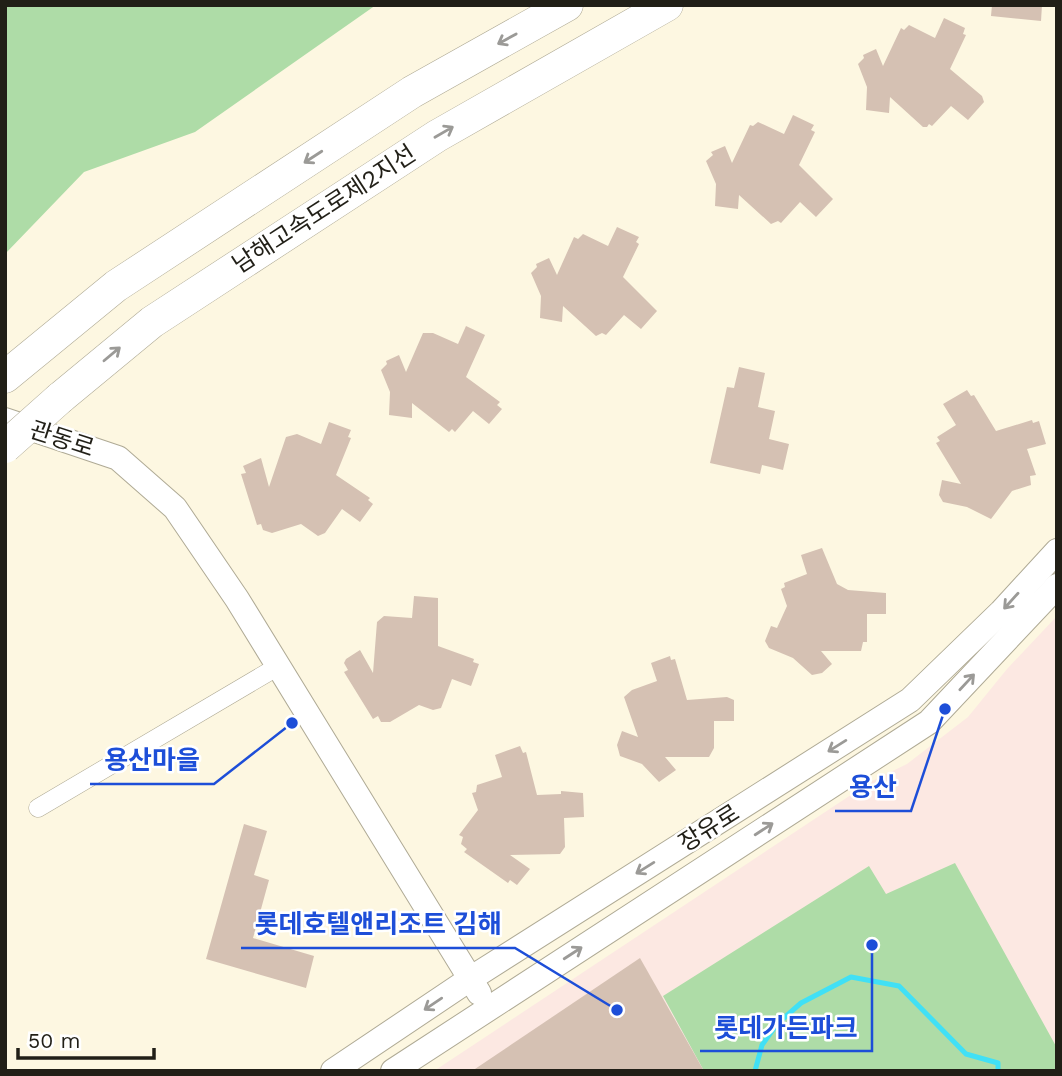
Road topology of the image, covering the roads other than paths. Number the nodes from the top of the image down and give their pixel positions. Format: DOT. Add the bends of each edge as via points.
graph roads {
  1 [pos="567,5"];
  2 [pos="667,5"];
  3 [pos="6,376"];
  4 [pos="5,420"];
  5 [pos="5,447"];
  6 [pos="1057,551"];
  7 [pos="1057,586"];
  8 [pos="277,667"];
  9 [pos="38,808"];
  10 [pos="470,979"];
  11 [pos="489,1009"];
  12 [pos="333,1071"];
  13 [pos="393,1071"];
  1 -- 3 [label="highway, 남해고속도로제2지선, one-way" via="412,92 127,279"];
  5 -- 2 [label="highway, 남해고속도로제2지선, one-way, bridge" via="152,322 437,136"];
  4 -- 8 [label="main road, 관동로" via="118,458 175,508"];
  6 -- 10 [label="main road, 장유로, one-way" via="910,700"];
  11 -- 7 [label="main road, 장유로, one-way" via="929,722"];
  8 -- 9 [label="street"];
  8 -- 10 [label="main road"];
  10 -- 11 [label="main road"];
  10 -- 12 [label="main road, 장유로, one-way"];
  11 -- 13 [label="main road, 장유로"];
}
